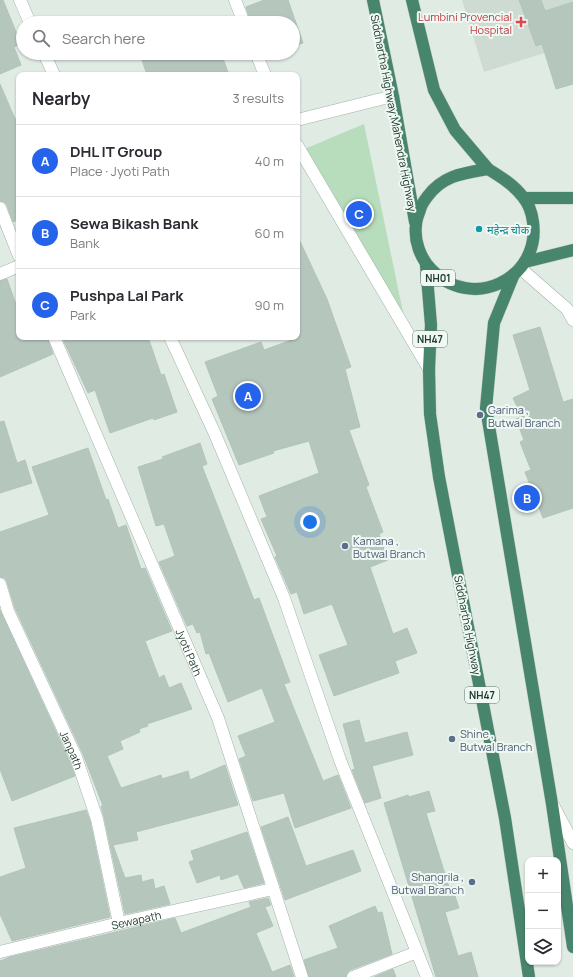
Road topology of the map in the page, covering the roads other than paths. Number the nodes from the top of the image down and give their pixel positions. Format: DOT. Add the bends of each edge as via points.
graph roads {
  1 [pos="20,0"];
  2 [pos="235,0"];
  3 [pos="373,0"];
  4 [pos="412,0"];
  5 [pos="27,16"];
  6 [pos="241,16"];
  7 [pos="47,60"];
  8 [pos="259,60"];
  9 [pos="53,72"];
  10 [pos="264,72"];
  11 [pos="393,96"];
  12 [pos="300,119"];
  13 [pos="300,150"];
  14 [pos="488,169"];
  15 [pos="524,198"];
  16 [pos="573,198"];
  17 [pos="0,208"];
  18 [pos="416,225"];
  19 [pos="16,248"];
  20 [pos="573,250"];
  21 [pos="426,265"];
  22 [pos="16,267"];
  23 [pos="520,268"];
  24 [pos="0,274"];
  25 [pos="573,320"];
  26 [pos="55,340"];
  27 [pos="171,340"];
  28 [pos="429,369"];
  29 [pos="1,590"];
  30 [pos="552,804"];
  31 [pos="573,843"];
  32 [pos="273,889"];
  33 [pos="119,923"];
  34 [pos="573,947"];
  35 [pos="0,952"];
  36 [pos="417,952"];
  37 [pos="302,977"];
  38 [pos="353,977"];
  39 [pos="427,977"];
  40 [pos="529,977"];
  1 -- 5 [label="street"];
  2 -- 6 [label="street"];
  3 -- 11 [label="highway, Siddhartha Highway;Mahendra Highway / NH01"];
  4 -- 14 [label="highway" via="434,90 455,130"];
  7 -- 9 [label="street"];
  8 -- 10 [label="street"];
  11 -- 12 [label="street"];
  11 -- 18 [label="highway, Siddhartha Highway;Mahendra Highway / NH01"];
  13 -- 28 [label="street"];
  14 -- 15 [label="highway" via="510,183"];
  14 -- 18 [label="highway, NH01" via="451,177 433,188 421,205"];
  15 -- 16 [label="highway"];
  15 -- 23 [label="highway" via="532,213 534,230 532,246"];
  17 -- 19 [label="street"];
  18 -- 21 [label="highway, NH01" via="417,246"];
  20 -- 23 [label="highway, NH01"];
  21 -- 23 [label="highway, NH01" via="452,286 468,290 485,289 501,284"];
  21 -- 28 [label="highway, NH47" via="431,325"];
  22 -- 24 [label="street"];
  23 -- 25 [label="street" via="567,309"];
  23 -- 30 [label="highway" via="494,323 486,408"];
  26 -- 32 [label="street, Jyoti Path" via="218,718"];
  27 -- 36 [label="street" via="215,434 284,598 340,760"];
  28 -- 40 [label="highway, Siddhartha Highway / NH47" via="430,414 439,477 505,818"];
  29 -- 33 [label="street, Janpath" via="8,611 76,757 97,819"];
  30 -- 31 [label="street"];
  30 -- 34 [label="highway"];
  32 -- 33 [label="street, Sewapath"];
  32 -- 37 [label="street, Jyoti Path"];
  33 -- 35 [label="street, Sewapath"];
  36 -- 38 [label="street"];
  36 -- 39 [label="street"];
}
